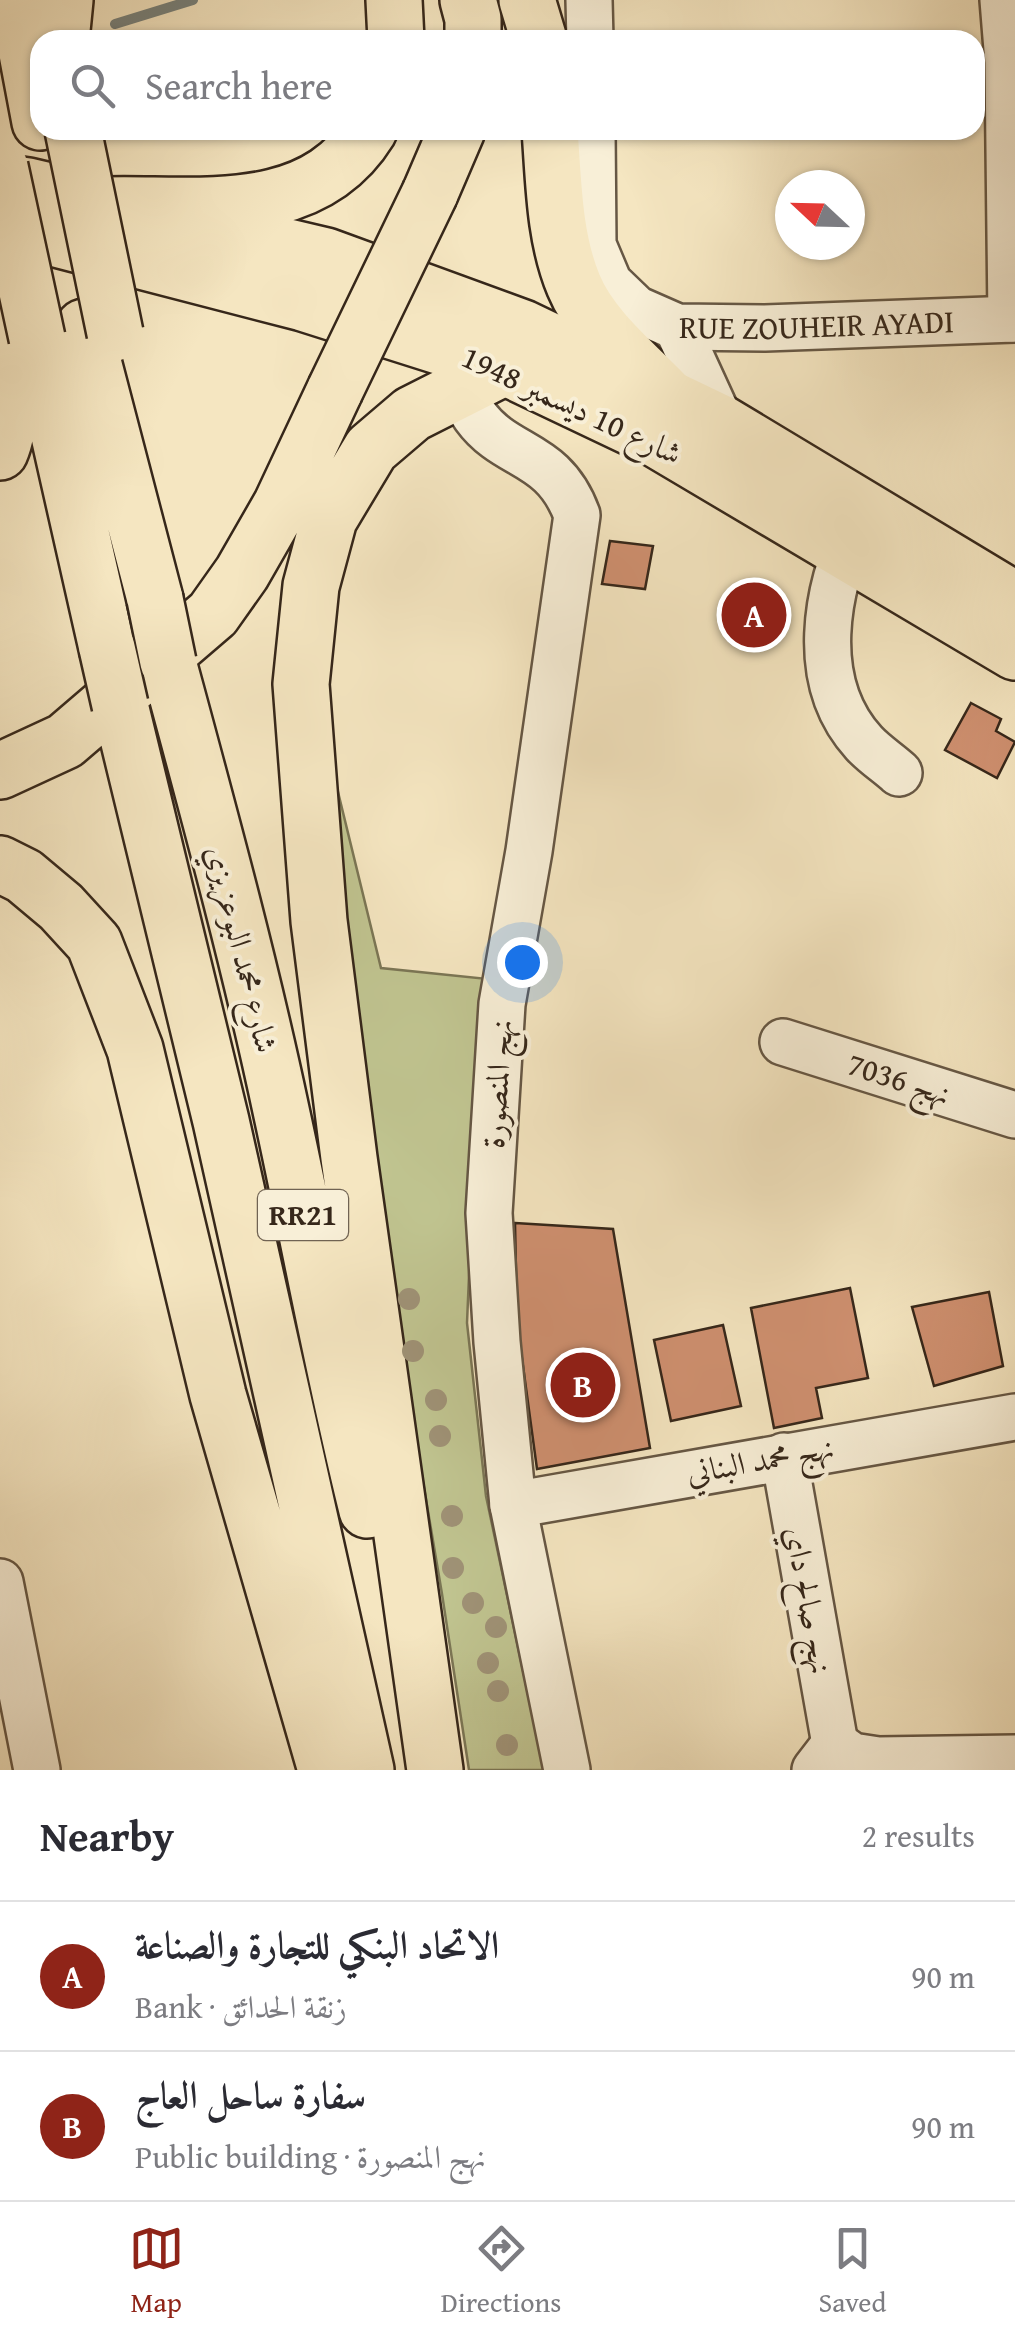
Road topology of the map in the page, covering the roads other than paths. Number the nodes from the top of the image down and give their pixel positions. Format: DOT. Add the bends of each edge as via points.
graph roads {
  1 [pos="17,0"];
  2 [pos="65,0"];
  3 [pos="394,0"];
  4 [pos="468,0"];
  5 [pos="526,0"];
  6 [pos="589,0"];
  7 [pos="1004,0"];
  8 [pos="58,30"];
  9 [pos="396,30"];
  10 [pos="472,30"];
  11 [pos="536,30"];
  12 [pos="590,30"];
  13 [pos="30,46"];
  14 [pos="999,63"];
  15 [pos="46,140"];
  16 [pos="72,140"];
  17 [pos="363,140"];
  18 [pos="453,140"];
  19 [pos="551,140"];
  20 [pos="592,140"];
  21 [pos="0,167"];
  22 [pos="0,182"];
  23 [pos="102,205"];
  24 [pos="11,233"];
  25 [pos="1013,319"];
  26 [pos="677,327"];
  27 [pos="59,329"];
  28 [pos="486,376"];
  29 [pos="670,398"];
  30 [pos="721,423"];
  31 [pos="0,452"];
  32 [pos="855,530"];
  33 [pos="1015,600"];
  34 [pos="1015,652"];
  35 [pos="107,710"];
  36 [pos="0,733"];
  37 [pos="0,772"];
  38 [pos="899,774"];
  39 [pos="0,864"];
  40 [pos="783,1042"];
  41 [pos="1015,1116"];
  42 [pos="1012,1430"];
  43 [pos="784,1456"];
  44 [pos="514,1506"];
  45 [pos="0,1582"];
  46 [pos="825,1757"];
  47 [pos="1006,1762"];
  48 [pos="37,1770"];
  49 [pos="326,1770"];
  50 [pos="366,1770"];
  51 [pos="434,1770"];
  52 [pos="567,1770"];
  1 -- 13 [label="main road, شارع محمد البوعزيزي / RR21"];
  2 -- 8 [label="main road"];
  3 -- 9 [label="main road"];
  4 -- 10 [label="main road"];
  5 -- 11 [label="main road"];
  6 -- 12 [label="street"];
  7 -- 14 [label="street"];
  14 -- 25 [label="street"];
  15 -- 27 [label="main road, شارع محمد البوعزيزي / RR21"];
  16 -- 27 [label="main road, bridge"];
  17 -- 23 [label="main road" via="318,180 269,200"];
  18 -- 35 [label="main road, bridge" via="242,573 212,614"];
  19 -- 29 [label="main road" via="560,239 574,286 591,314"];
  20 -- 26 [label="street, RUE ZOUHEIR AYADI" via="592,244 609,283 636,309"];
  21 -- 27 [label="main road, شارع محمد البوعزيزي / RR21, bridge"];
  22 -- 23 [label="main road"];
  23 -- 29 [label="main road, شارع 10 ديسمبر 1948" via="326,256 409,284 523,328"];
  24 -- 28 [label="main road, شارع 10 ديسمبر 1948" via="303,302"];
  25 -- 26 [label="street, RUE ZOUHEIR AYADI"];
  26 -- 30 [label="street"];
  27 -- 31 [label="main road" via="7,376"];
  27 -- 35 [label="main road, شارع محمد البوعزيزي / RR21, bridge" via="106,648"];
  27 -- 51 [label="main road, شارع محمد البوعزيزي / RR21, bridge" via="155,599 281,1108 345,1424"];
  28 -- 32 [label="main road, شارع 10 ديسمبر 1948" via="656,439"];
  28 -- 44 [label="street, نهج المنصورة" via="472,413 552,473 577,515 502,1004 495,1098 490,1213"];
  28 -- 51 [label="main road" via="412,414 371,449 329,518 310,586 301,684 319,921 348,1158"];
  29 -- 30 [label="main road, شارع 10 ديسمبر 1948"];
  30 -- 32 [label="main road, شارع 10 ديسمبر 1948"];
  32 -- 33 [label="main road, شارع 10 ديسمبر 1948"];
  32 -- 34 [label="main road, شارع 10 ديسمبر 1948"];
  32 -- 38 [label="street" via="827,630 829,670 862,741"];
  35 -- 36 [label="main road"];
  35 -- 37 [label="main road" via="65,741"];
  35 -- 50 [label="main road, شارع محمد البوعزيزي / RR21" via="221,1121"];
  39 -- 49 [label="main road" via="61,907 94,943 134,1050 223,1412"];
  40 -- 41 [label="street, نهج 7036"];
  42 -- 43 [label="street, نهج محمد البناني"];
  43 -- 44 [label="street, نهج محمد البناني"];
  43 -- 46 [label="street, نهج صالح داي"];
  44 -- 52 [label="street, نهج المنصورة"];
  45 -- 48 [label="street"];
  46 -- 47 [label="street"];
}
